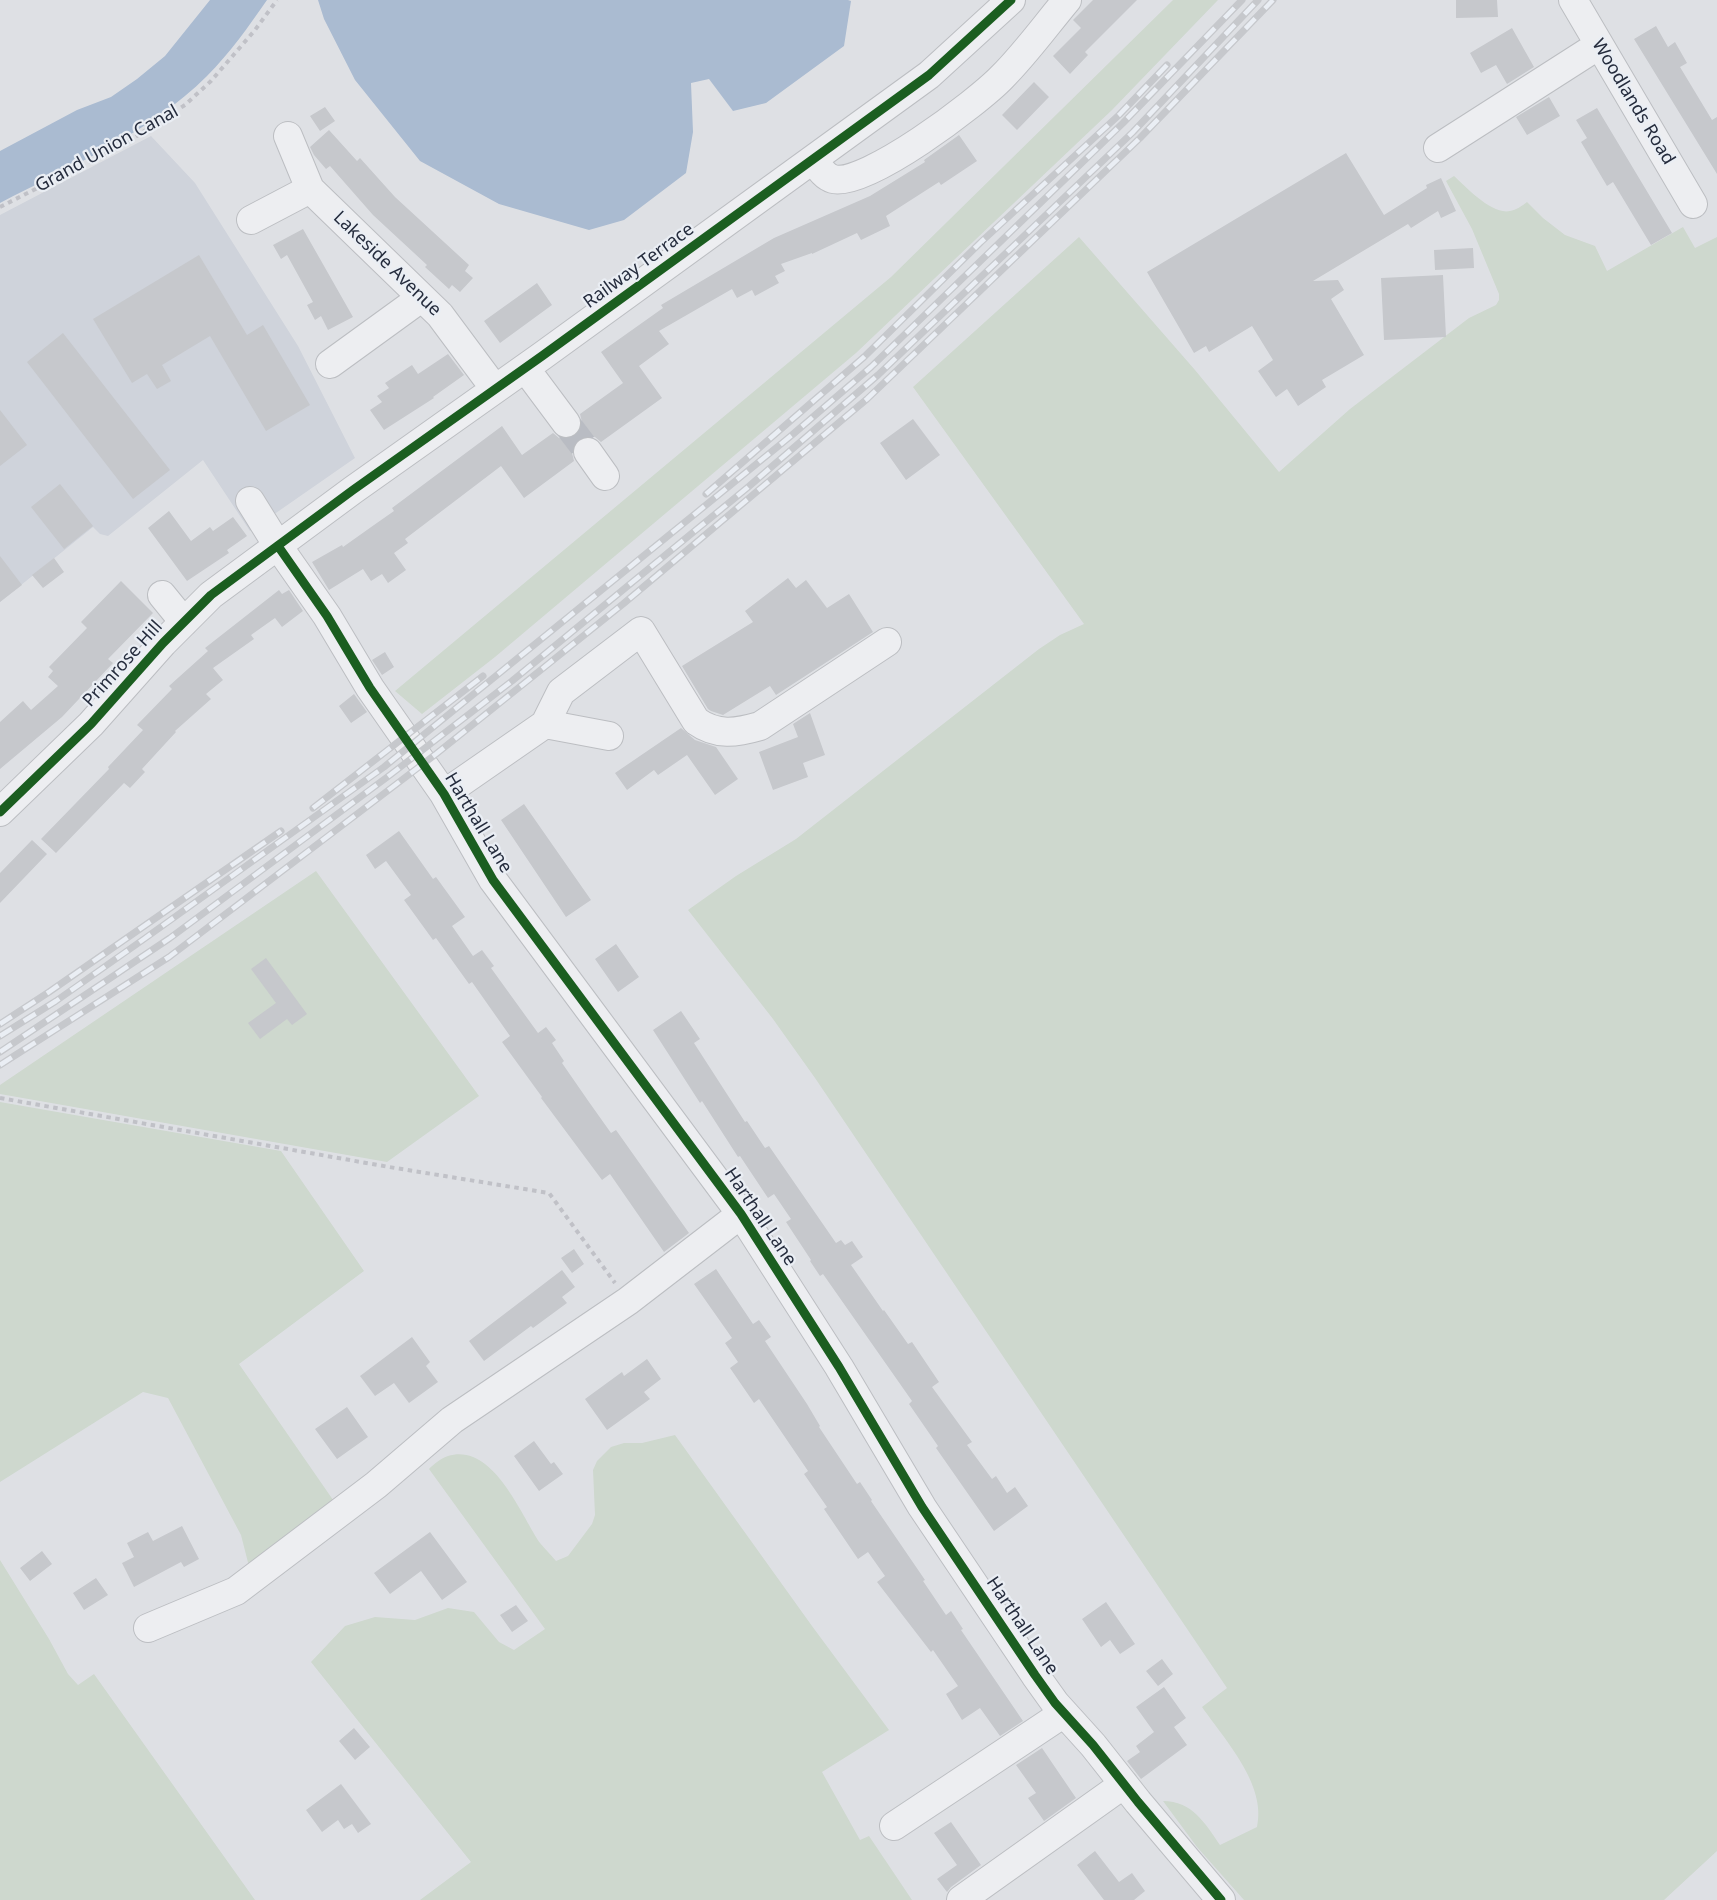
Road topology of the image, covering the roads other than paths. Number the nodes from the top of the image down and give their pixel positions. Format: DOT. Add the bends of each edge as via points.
graph roads {
  1 [pos="1011,0"];
  2 [pos="1067,0"];
  3 [pos="1573,0"];
  4 [pos="1599,45"];
  5 [pos="288,136"];
  6 [pos="1438,148"];
  7 [pos="814,160"];
  8 [pos="310,189"];
  9 [pos="1693,204"];
  10 [pos="251,220"];
  11 [pos="421,298"];
  12 [pos="330,364"];
  13 [pos="525,368"];
  14 [pos="495,389"];
  15 [pos="566,423"];
  16 [pos="588,452"];
  17 [pos="605,476"];
  18 [pos="250,501"];
  19 [pos="278,546"];
  20 [pos="162,595"];
  21 [pos="184,622"];
  22 [pos="887,642"];
  23 [pos="545,724"];
  24 [pos="609,736"];
  25 [pos="444,794"];
  26 [pos="0,812"];
  27 [pos="741,1214"];
  28 [pos="148,1628"];
  29 [pos="1064,1713"];
  30 [pos="1124,1784"];
  31 [pos="894,1826"];
  32 [pos="961,1900"];
  33 [pos="1221,1900"];
  1 -- 7 [label="street, Railway Terrace" via="929,75"];
  2 -- 7 [label="street" via="1002,77 907,150 851,178 825,175"];
  3 -- 4 [label="street, Woodlands Road"];
  4 -- 6 [label="street"];
  4 -- 9 [label="street, Woodlands Road"];
  5 -- 8 [label="street, Lakeside Avenue"];
  7 -- 13 [label="street, Railway Terrace"];
  8 -- 10 [label="street"];
  8 -- 11 [label="street, Lakeside Avenue"];
  11 -- 12 [label="street"];
  11 -- 14 [label="street, Lakeside Avenue" via="454,332"];
  13 -- 14 [label="street, Railway Terrace"];
  13 -- 15 [label="street"];
  14 -- 19 [label="street, Railway Terrace"];
  16 -- 17 [label="street"];
  18 -- 19 [label="street, Harthall Lane"];
  19 -- 21 [label="street, Primrose Hill" via="211,595"];
  19 -- 25 [label="street, Harthall Lane"];
  20 -- 21 [label="street"];
  21 -- 26 [label="street, Primrose Hill" via="91,724"];
  22 -- 23 [label="street" via="760,726 724,733 696,722 641,631 561,692"];
  23 -- 24 [label="street"];
  23 -- 25 [label="street"];
  25 -- 27 [label="street, Harthall Lane" via="493,880"];
  27 -- 28 [label="street" via="628,1301 452,1420 376,1485 236,1592"];
  27 -- 29 [label="street, Harthall Lane" via="922,1507"];
  29 -- 30 [label="street, Harthall Lane"];
  29 -- 31 [label="street"];
  30 -- 32 [label="street"];
  30 -- 33 [label="street, Harthall Lane"];
}
